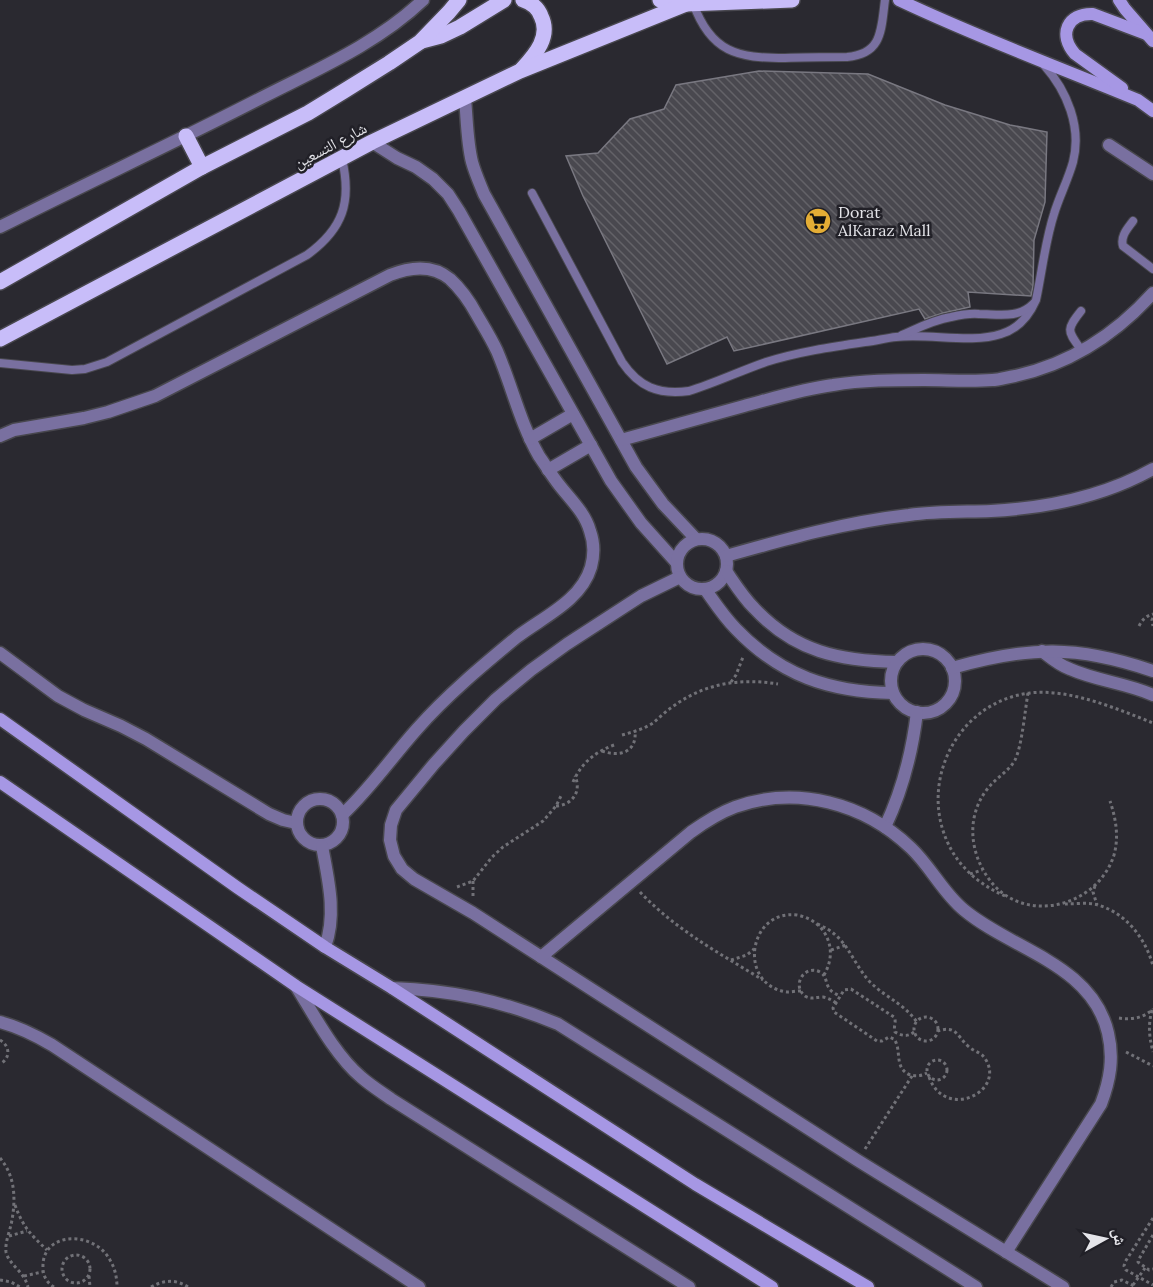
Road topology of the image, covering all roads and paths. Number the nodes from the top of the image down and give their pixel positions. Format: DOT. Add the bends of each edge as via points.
graph roads {
  1 [pos="423,0"];
  2 [pos="459,0"];
  3 [pos="504,0"];
  4 [pos="523,0"];
  5 [pos="660,0"];
  6 [pos="792,0"];
  7 [pos="885,0"];
  8 [pos="899,0"];
  9 [pos="1119,0"];
  10 [pos="690,4"];
  11 [pos="1150,38"];
  12 [pos="420,42"];
  13 [pos="1040,60"];
  14 [pos="520,71"];
  15 [pos="465,99"];
  16 [pos="1137,100"];
  17 [pos="1153,111"];
  18 [pos="186,136"];
  19 [pos="372,142"];
  20 [pos="1109,145"];
  21 [pos="342,159"];
  22 [pos="202,167"];
  23 [pos="1153,174"];
  24 [pos="532,193"];
  25 [pos="1133,221"];
  26 [pos="0,227"];
  27 [pos="1153,269"];
  28 [pos="0,282"];
  29 [pos="1153,293"];
  30 [pos="1036,300"];
  31 [pos="1081,310"];
  32 [pos="898,337"];
  33 [pos="0,339"];
  34 [pos="1082,351"];
  35 [pos="0,363"];
  36 [pos="573,414"];
  37 [pos="0,436"];
  38 [pos="530,439"];
  39 [pos="621,440"];
  40 [pos="591,445"];
  41 [pos="1153,469"];
  42 [pos="548,470"];
  43 [pos="696,539"];
  44 [pos="726,556"];
  45 [pos="676,562"];
  46 [pos="726,571"];
  47 [pos="680,577"];
  48 [pos="705,589"];
  49 [pos="1153,616"];
  50 [pos="1139,626"];
  51 [pos="1153,626"];
  52 [pos="744,637"];
  53 [pos="1042,651"];
  54 [pos="0,653"];
  55 [pos="897,662"];
  56 [pos="952,668"];
  57 [pos="1153,671"];
  58 [pos="731,682"];
  59 [pos="778,684"];
  60 [pos="893,693"];
  61 [pos="1028,693"];
  62 [pos="1153,695"];
  63 [pos="917,712"];
  64 [pos="0,719"];
  65 [pos="1153,723"];
  66 [pos="635,731"];
  67 [pos="622,735"];
  68 [pos="617,744"];
  69 [pos="600,751"];
  70 [pos="575,776"];
  71 [pos="0,782"];
  72 [pos="573,782"];
  73 [pos="561,796"];
  74 [pos="1110,801"];
  75 [pos="556,806"];
  76 [pos="342,815"];
  77 [pos="296,823"];
  78 [pos="885,827"];
  79 [pos="322,846"];
  80 [pos="982,870"];
  81 [pos="970,874"];
  82 [pos="473,881"];
  83 [pos="631,882"];
  84 [pos="1095,886"];
  85 [pos="1010,898"];
  86 [pos="1063,904"];
  87 [pos="1097,905"];
  88 [pos="816,923"];
  89 [pos="846,945"];
  90 [pos="325,947"];
  91 [pos="754,949"];
  92 [pos="831,950"];
  93 [pos="541,957"];
  94 [pos="731,960"];
  95 [pos="1153,966"];
  96 [pos="824,975"];
  97 [pos="765,981"];
  98 [pos="296,986"];
  99 [pos="392,988"];
  100 [pos="801,991"];
  101 [pos="840,996"];
  102 [pos="836,1003"];
  103 [pos="1098,1006"];
  104 [pos="1153,1008"];
  105 [pos="0,1022"];
  106 [pos="916,1022"];
  107 [pos="938,1031"];
  108 [pos="914,1032"];
  109 [pos="0,1040"];
  110 [pos="1111,1044"];
  111 [pos="1153,1052"];
  112 [pos="0,1064"];
  113 [pos="1153,1066"];
  114 [pos="928,1075"];
  115 [pos="912,1076"];
  116 [pos="0,1158"];
  117 [pos="857,1160"];
  118 [pos="15,1203"];
  119 [pos="1153,1218"];
  120 [pos="27,1231"];
  121 [pos="1153,1235"];
  122 [pos="8,1236"];
  123 [pos="48,1250"];
  124 [pos="1006,1252"];
  125 [pos="1145,1268"];
  126 [pos="1153,1269"];
  127 [pos="43,1272"];
  128 [pos="89,1274"];
  129 [pos="24,1276"];
  130 [pos="1138,1277"];
  131 [pos="0,1280"];
  132 [pos="76,1285"];
  133 [pos="1153,1285"];
  134 [pos="1134,1286"];
  135 [pos="20,1287"];
  136 [pos="28,1287"];
  137 [pos="54,1287"];
  138 [pos="90,1287"];
  139 [pos="117,1287"];
  140 [pos="151,1287"];
  141 [pos="188,1287"];
  142 [pos="419,1287"];
  143 [pos="689,1287"];
  144 [pos="772,1287"];
  145 [pos="867,1287"];
  146 [pos="976,1287"];
  147 [pos="1063,1287"];
  148 [pos="1111,1287"];
  1 -- 18 [label="street" via="382,33 328,64"];
  2 -- 12 [label="main road"];
  3 -- 12 [label="main road" via="460,27"];
  4 -- 14 [label="main road" via="539,11 544,34 540,46"];
  5 -- 10 [label="main road"];
  6 -- 10 [label="main road"];
  7 -- 10 [label="lane" via="877,43 858,56 847,57 743,56 717,42"];
  8 -- 13 [label="main road"];
  9 -- 11 [label="main road"];
  10 -- 14 [label="main road, شارع التسعين"];
  11 -- 16 [label="main road" via="1093,14 1076,17 1066,31 1069,47 1075,54"];
  12 -- 22 [label="main road" via="308,113"];
  13 -- 16 [label="main road"];
  13 -- 30 [label="lane" via="1069,103 1075,150 1053,216"];
  14 -- 15 [label="main road, شارع التسعين"];
  15 -- 19 [label="main road, شارع التسعين"];
  15 -- 39 [label="street" via="472,162 481,186"];
  16 -- 17 [label="main road"];
  18 -- 22 [label="main road"];
  18 -- 26 [label="street"];
  19 -- 21 [label="main road, شارع التسعين"];
  19 -- 36 [label="street" via="416,167 447,194"];
  20 -- 23 [label="street"];
  21 -- 33 [label="main road, شارع التسعين"];
  21 -- 35 [label="lane" via="346,195 342,213 334,230 307,255 97,366 72,370"];
  22 -- 28 [label="main road"];
  24 -- 32 [label="lane" via="622,362 650,387 663,392 689,391 799,353"];
  25 -- 27 [label="lane" via="1123,236 1123,246"];
  29 -- 34 [label="street" via="1121,324"];
  30 -- 32 [label="lane" via="1019,313 950,317"];
  30 -- 32 [label="lane" via="1012,330 993,336"];
  31 -- 34 [label="lane" via="1070,330"];
  34 -- 39 [label="street" via="1029,373 994,380 862,381 800,391"];
  36 -- 38 [label="street"];
  36 -- 40 [label="street"];
  37 -- 38 [label="street" via="108,412 155,396 390,275 419,268 448,277 473,308 497,351"];
  38 -- 42 [label="street"];
  39 -- 43 [label="street" via="649,486"];
  40 -- 42 [label="street"];
  40 -- 45 [label="street" via="625,502"];
  41 -- 44 [label="street" via="1105,491 1068,501 1029,508 873,519"];
  42 -- 76 [label="street" via="582,513 590,530 592,565 585,582 574,596 499,652 444,702"];
  43 -- 44 [label="street" via="714,542"];
  43 -- 45 [label="street" via="679,552"];
  44 -- 46 [label="street"];
  45 -- 47 [label="street"];
  46 -- 48 [label="street" via="722,580"];
  46 -- 55 [label="street" via="768,622 806,647 850,660"];
  47 -- 48 [label="street" via="695,589"];
  47 -- 93 [label="street" via="641,596 531,670 465,731 396,810 390,840 402,869"];
  48 -- 52 [label="street"];
  49 -- 50 [label="path" via="1147,616"];
  49 -- 51 [label="path"];
  52 -- 58 [label="path" via="743,658"];
  52 -- 60 [label="street" via="774,661 819,683"];
  53 -- 56 [label="street"];
  53 -- 57 [label="street" via="1097,655"];
  53 -- 62 [label="street" via="1068,669"];
  54 -- 77 [label="street" via="58,696 146,739 269,814"];
  55 -- 56 [label="street" via="912,651 931,650"];
  55 -- 60 [label="street" via="892,672"];
  56 -- 63 [label="street" via="955,677 951,697 936,710"];
  58 -- 59 [label="path"];
  58 -- 66 [label="path" via="687,697 653,723"];
  60 -- 63 [label="street" via="907,709"];
  61 -- 65 [label="path" via="1072,696"];
  61 -- 80 [label="path" via="1015,759 989,787 974,818 972,836"];
  61 -- 81 [label="path" via="991,706 975,717 950,747 943,765 938,784 941,824 947,842"];
  63 -- 78 [label="street" via="908,766"];
  64 -- 90 [label="main road"];
  66 -- 67 [label="path"];
  66 -- 69 [label="path" via="634,745 629,750 615,754"];
  68 -- 69 [label="path"];
  69 -- 70 [label="path"];
  70 -- 72 [label="path"];
  70 -- 75 [label="path" via="578,788 574,797"];
  71 -- 98 [label="main road"];
  73 -- 75 [label="path"];
  74 -- 84 [label="path" via="1116,819 1114,855"];
  75 -- 82 [label="path" via="543,821 503,847"];
  76 -- 77 [label="street" via="336,805 316,799 305,803"];
  76 -- 79 [label="street" via="340,835"];
  77 -- 79 [label="street" via="304,840"];
  78 -- 83 [label="street" via="866,815 825,801 781,797 757,801 711,818"];
  78 -- 103 [label="street" via="914,851 962,909 982,925 1072,976"];
  79 -- 90 [label="street" via="331,906"];
  80 -- 81 [label="path"];
  80 -- 85 [label="path"];
  81 -- 85 [label="path"];
  83 -- 93 [label="street"];
  83 -- 94 [label="path" via="682,929"];
  84 -- 86 [label="path"];
  84 -- 87 [label="path"];
  85 -- 86 [label="path" via="1027,904"];
  86 -- 87 [label="path"];
  87 -- 95 [label="path" via="1135,931"];
  88 -- 89 [label="path"];
  88 -- 91 [label="path" via="794,915 772,920 763,928"];
  88 -- 92 [label="path"];
  89 -- 92 [label="path"];
  89 -- 106 [label="path" via="873,984 903,1006"];
  90 -- 99 [label="main road"];
  91 -- 94 [label="path"];
  91 -- 97 [label="path" via="756,966"];
  92 -- 96 [label="path"];
  93 -- 117 [label="street"];
  94 -- 97 [label="path"];
  96 -- 100 [label="path" via="808,971 800,980"];
  96 -- 101 [label="path" via="830,991"];
  97 -- 100 [label="path" via="788,992"];
  98 -- 143 [label="street" via="335,1047 360,1077"];
  98 -- 144 [label="main road"];
  99 -- 145 [label="main road" via="695,1184"];
  99 -- 146 [label="street" via="473,996 558,1024"];
  100 -- 102 [label="path" via="809,998 827,998"];
  101 -- 102 [label="path"];
  101 -- 108 [label="path" via="851,989 894,1017 895,1032"];
  102 -- 115 [label="path" via="834,1012 877,1041 894,1039 900,1065"];
  103 -- 104 [label="path" via="1111,1016 1127,1019 1142,1016"];
  103 -- 110 [label="street"];
  104 -- 111 [label="path" via="1149,1023"];
  105 -- 142 [label="street" via="51,1045"];
  106 -- 107 [label="path" via="928,1017"];
  106 -- 108 [label="path"];
  107 -- 108 [label="path" via="929,1041 920,1040"];
  107 -- 114 [label="path" via="958,1033 967,1046 984,1057 990,1073 981,1091 962,1100 941,1094"];
  109 -- 112 [label="path" via="8,1049 8,1056"];
  110 -- 113 [label="path"];
  110 -- 124 [label="street" via="1112,1065 1101,1104"];
  114 -- 114 [label="path" via="937,1080 945,1077 946,1065 939,1060 931,1061"];
  114 -- 115 [label="path"];
  115 -- 117 [label="path"];
  116 -- 118 [label="path" via="12,1182"];
  117 -- 124 [label="street"];
  118 -- 120 [label="path"];
  118 -- 122 [label="path"];
  119 -- 130 [label="path" via="1124,1264 1126,1270"];
  120 -- 122 [label="path"];
  120 -- 123 [label="path"];
  121 -- 125 [label="path" via="1139,1259"];
  122 -- 129 [label="path" via="6,1252"];
  123 -- 127 [label="path"];
  123 -- 139 [label="path" via="65,1239 85,1239 95,1244 110,1259"];
  124 -- 147 [label="street"];
  125 -- 126 [label="path"];
  125 -- 130 [label="path"];
  127 -- 129 [label="path"];
  127 -- 137 [label="path"];
  128 -- 132 [label="path"];
  128 -- 132 [label="path" via="83,1257 70,1256 65,1260 64,1278"];
  128 -- 138 [label="path"];
  129 -- 136 [label="path"];
  130 -- 133 [label="path"];
  130 -- 134 [label="path"];
  131 -- 135 [label="path"];
  134 -- 148 [label="path" via="1122,1280"];
  140 -- 141 [label="path" via="173,1281"];
}
